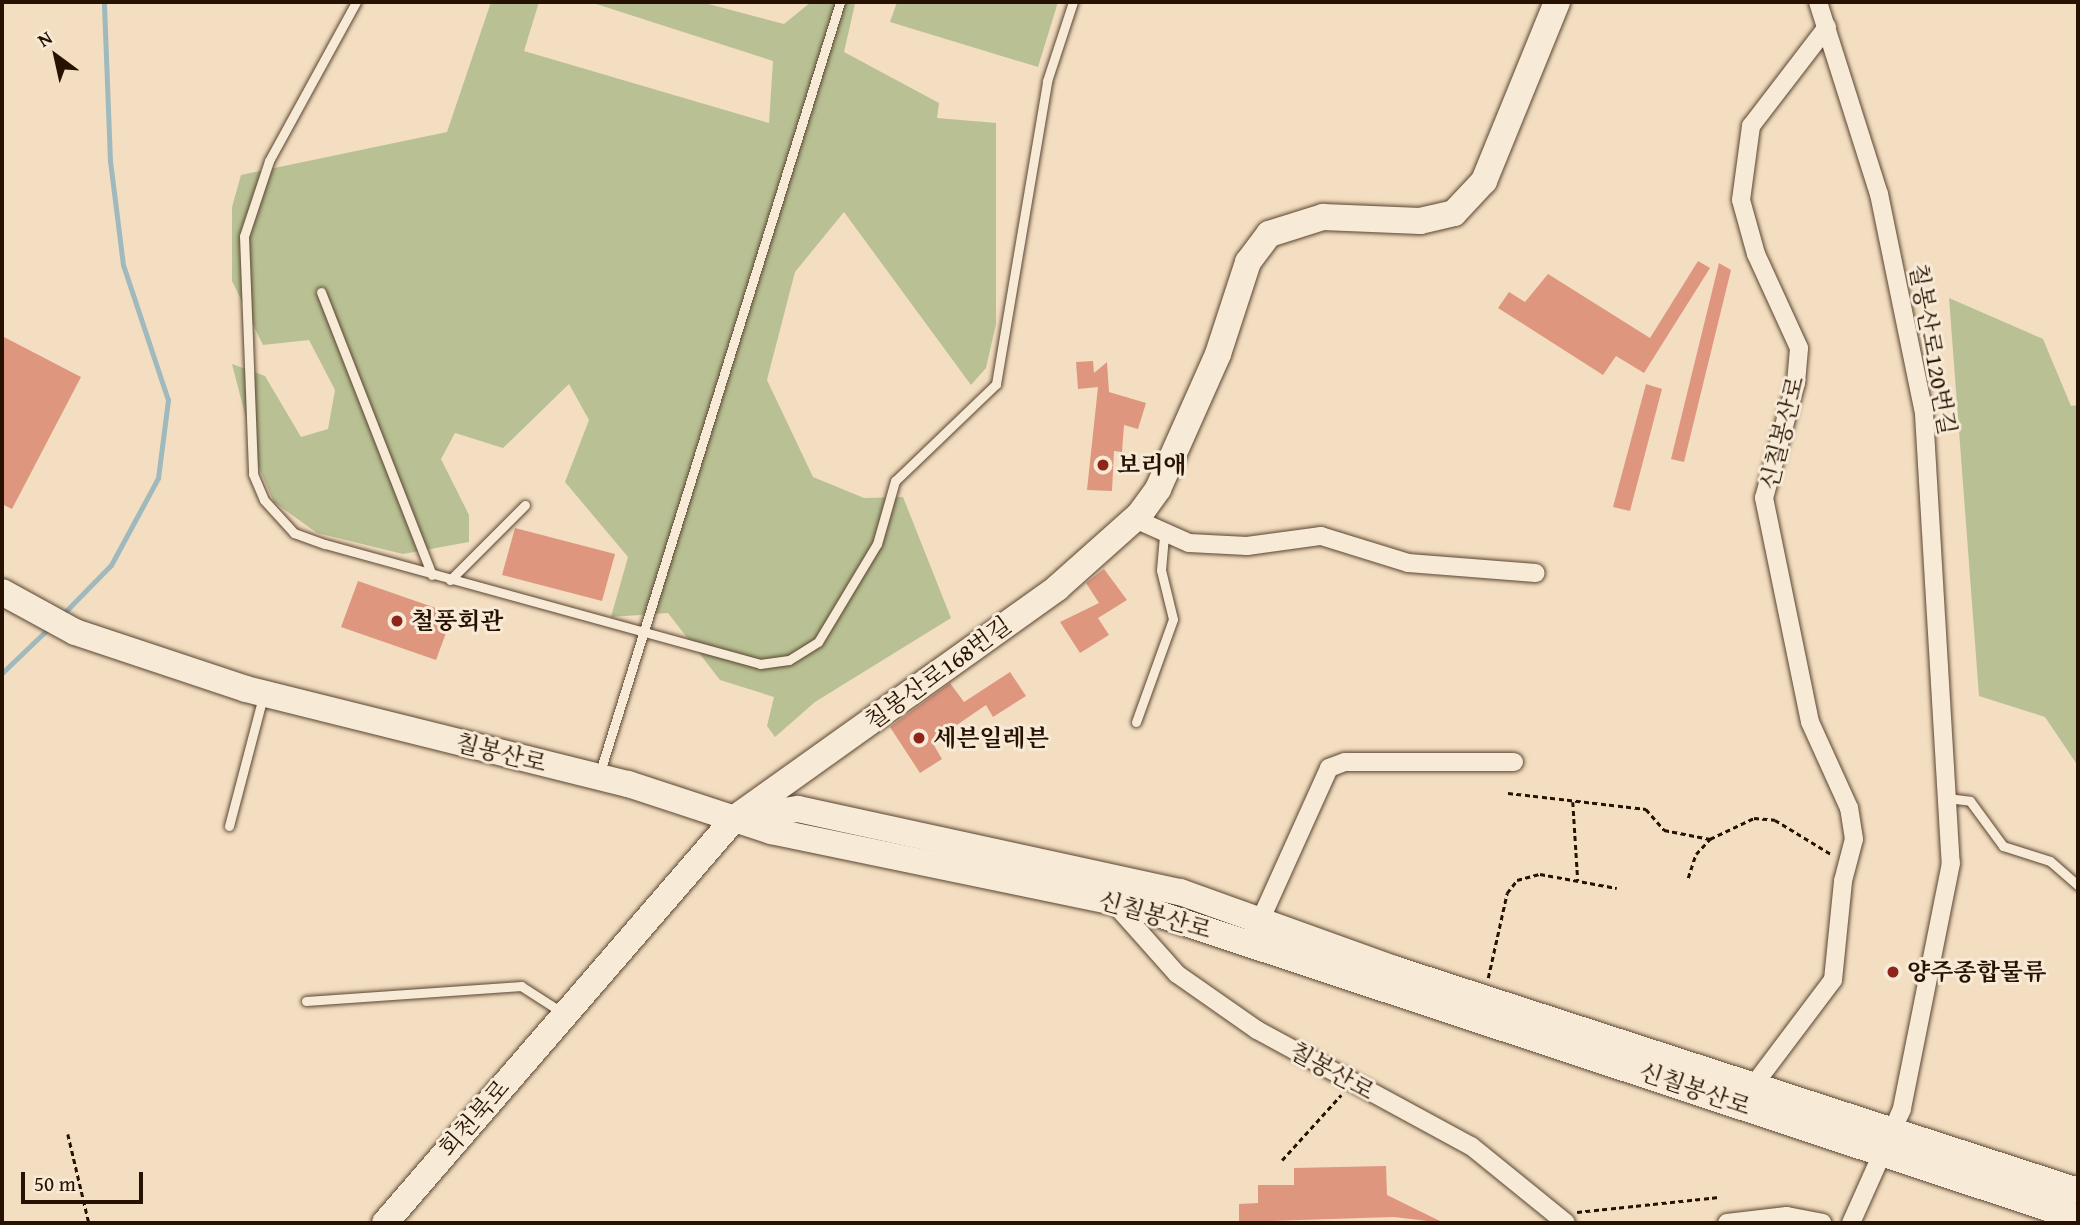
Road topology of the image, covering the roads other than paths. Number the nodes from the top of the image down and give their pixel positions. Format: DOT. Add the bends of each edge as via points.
graph roads {
  1 [pos="356,2"];
  2 [pos="840,2"];
  3 [pos="1073,2"];
  4 [pos="1558,2"];
  5 [pos="1818,2"];
  6 [pos="1826,27"];
  7 [pos="321,292"];
  8 [pos="525,506"];
  9 [pos="1135,519"];
  10 [pos="1164,536"];
  11 [pos="1536,573"];
  12 [pos="432,575"];
  13 [pos="450,580"];
  14 [pos="2,593"];
  15 [pos="642,635"];
  16 [pos="264,694"];
  17 [pos="1136,722"];
  18 [pos="1514,762"];
  19 [pos="598,777"];
  20 [pos="1947,798"];
  21 [pos="735,818"];
  22 [pos="229,826"];
  23 [pos="2078,885"];
  24 [pos="1112,901"];
  25 [pos="1260,921"];
  26 [pos="306,1001"];
  27 [pos="564,1014"];
  28 [pos="1753,1086"];
  29 [pos="1888,1142"];
  30 [pos="2078,1191"];
  31 [pos="2078,1218"];
  32 [pos="385,1223"];
  33 [pos="1563,1223"];
  34 [pos="1727,1223"];
  35 [pos="1822,1223"];
  36 [pos="1851,1223"];
  1 -- 12 [label="lane" via="269,161 244,236 253,474 264,500 294,533"];
  2 -- 15 [label="lane"];
  3 -- 15 [label="lane" via="1047,81 996,384 895,481 877,544 852,593 808,650 760,664"];
  4 -- 9 [label="street, 칠봉산로168번길" via="1484,181 1454,212 1420,221 1323,217 1269,234 1248,262 1218,354 1158,489"];
  5 -- 6 [label="street, 칠봉산로120번길"];
  6 -- 20 [label="street, 칠봉산로120번길" via="1879,194 1924,414"];
  6 -- 28 [label="street, 신칠봉산로" via="1751,125 1741,200 1756,254 1799,348 1796,383 1764,498 1810,722 1854,822 1833,980"];
  7 -- 12 [label="lane"];
  8 -- 13 [label="lane"];
  9 -- 10 [label="street"];
  9 -- 21 [label="street, 칠봉산로168번길" via="1057,587"];
  10 -- 11 [label="street" via="1217,547 1321,536 1408,563"];
  10 -- 17 [label="lane" via="1161,570 1173,619"];
  12 -- 13 [label="lane"];
  13 -- 15 [label="lane"];
  14 -- 16 [label="street, 칠봉산로" via="75,632"];
  15 -- 19 [label="lane"];
  16 -- 19 [label="street, 칠봉산로"];
  16 -- 22 [label="lane"];
  18 -- 25 [label="street" via="1345,762 1329,768"];
  19 -- 21 [label="street, 칠봉산로"];
  20 -- 23 [label="lane" via="1970,801 2003,846 2050,861"];
  20 -- 29 [label="street, 칠봉산로120번길" via="1947,897"];
  21 -- 24 [label="street, 신칠봉산로"];
  21 -- 25 [label="street, 신칠봉산로" via="798,809 1146,883"];
  21 -- 27 [label="street, 회천북로"];
  24 -- 29 [label="street, 신칠봉산로"];
  24 -- 33 [label="street, 칠봉산로" via="1177,974 1256,1030 1482,1153"];
  25 -- 28 [label="street, 신칠봉산로"];
  26 -- 27 [label="lane" via="521,986"];
  27 -- 32 [label="street, 회천북로"];
  28 -- 29 [label="street, 신칠봉산로"];
  29 -- 30 [label="street, 신칠봉산로"];
  29 -- 31 [label="street, 신칠봉산로"];
  29 -- 36 [label="street, 칠봉산로120번길"];
  34 -- 35 [label="street" via="1787,1216"];
}
